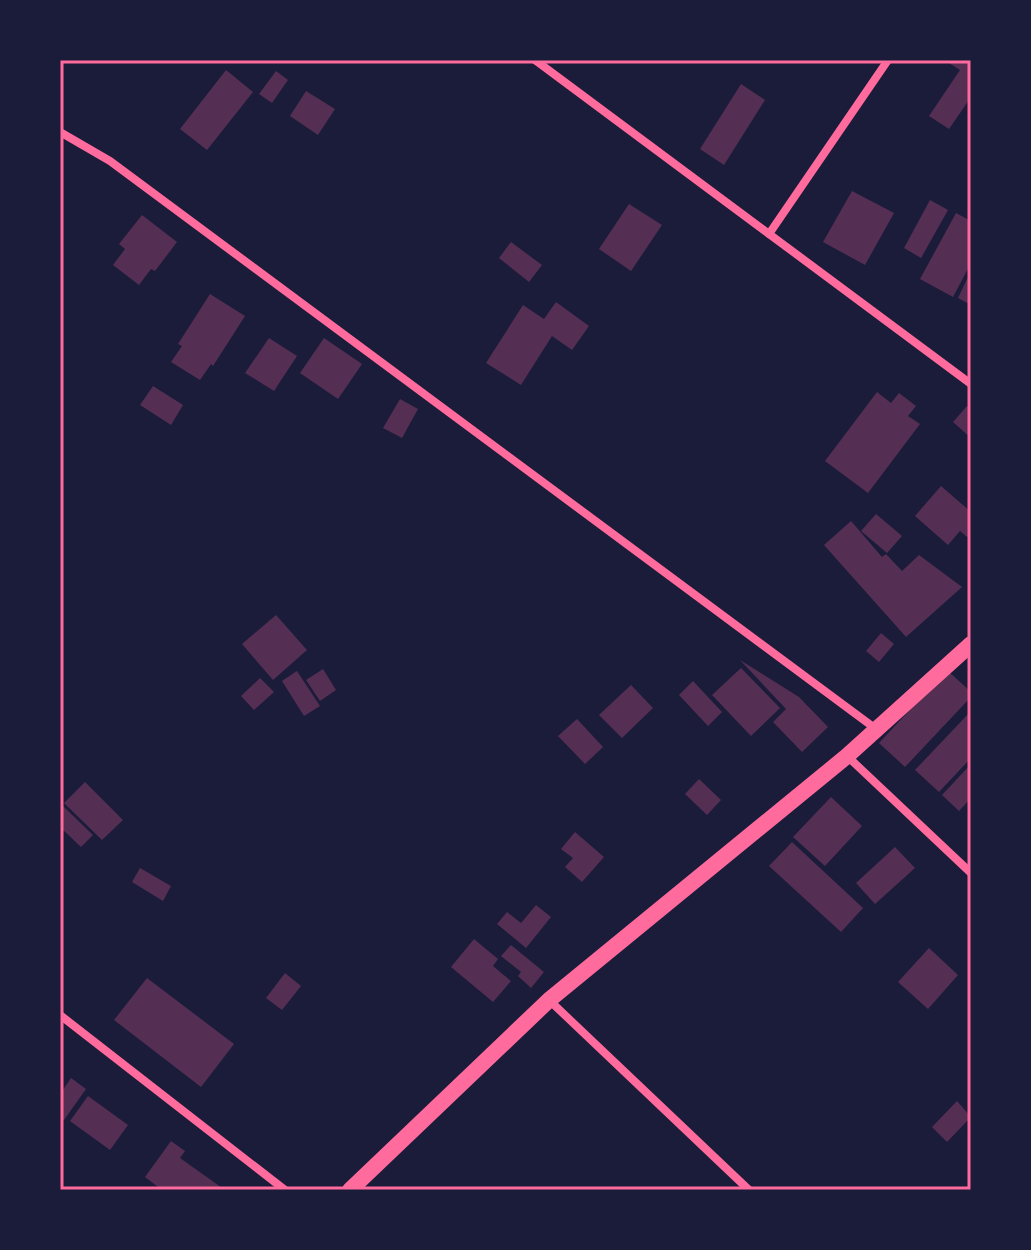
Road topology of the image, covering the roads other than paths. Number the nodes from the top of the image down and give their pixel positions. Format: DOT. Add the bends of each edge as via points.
graph roads {
  1 [pos="535,60"];
  2 [pos="888,60"];
  3 [pos="60,132"];
  4 [pos="769,234"];
  5 [pos="971,384"];
  6 [pos="971,644"];
  7 [pos="876,729"];
  8 [pos="847,756"];
  9 [pos="971,873"];
  10 [pos="549,1000"];
  11 [pos="60,1015"];
  12 [pos="285,1190"];
  13 [pos="350,1190"];
  14 [pos="749,1190"];
  1 -- 4 [label="street"];
  2 -- 4 [label="street"];
  3 -- 7 [label="street" via="110,161"];
  4 -- 5 [label="street"];
  6 -- 7 [label="main road"];
  7 -- 8 [label="main road"];
  8 -- 9 [label="street"];
  8 -- 10 [label="main road"];
  10 -- 13 [label="main road"];
  10 -- 14 [label="street"];
  11 -- 12 [label="street"];
}
